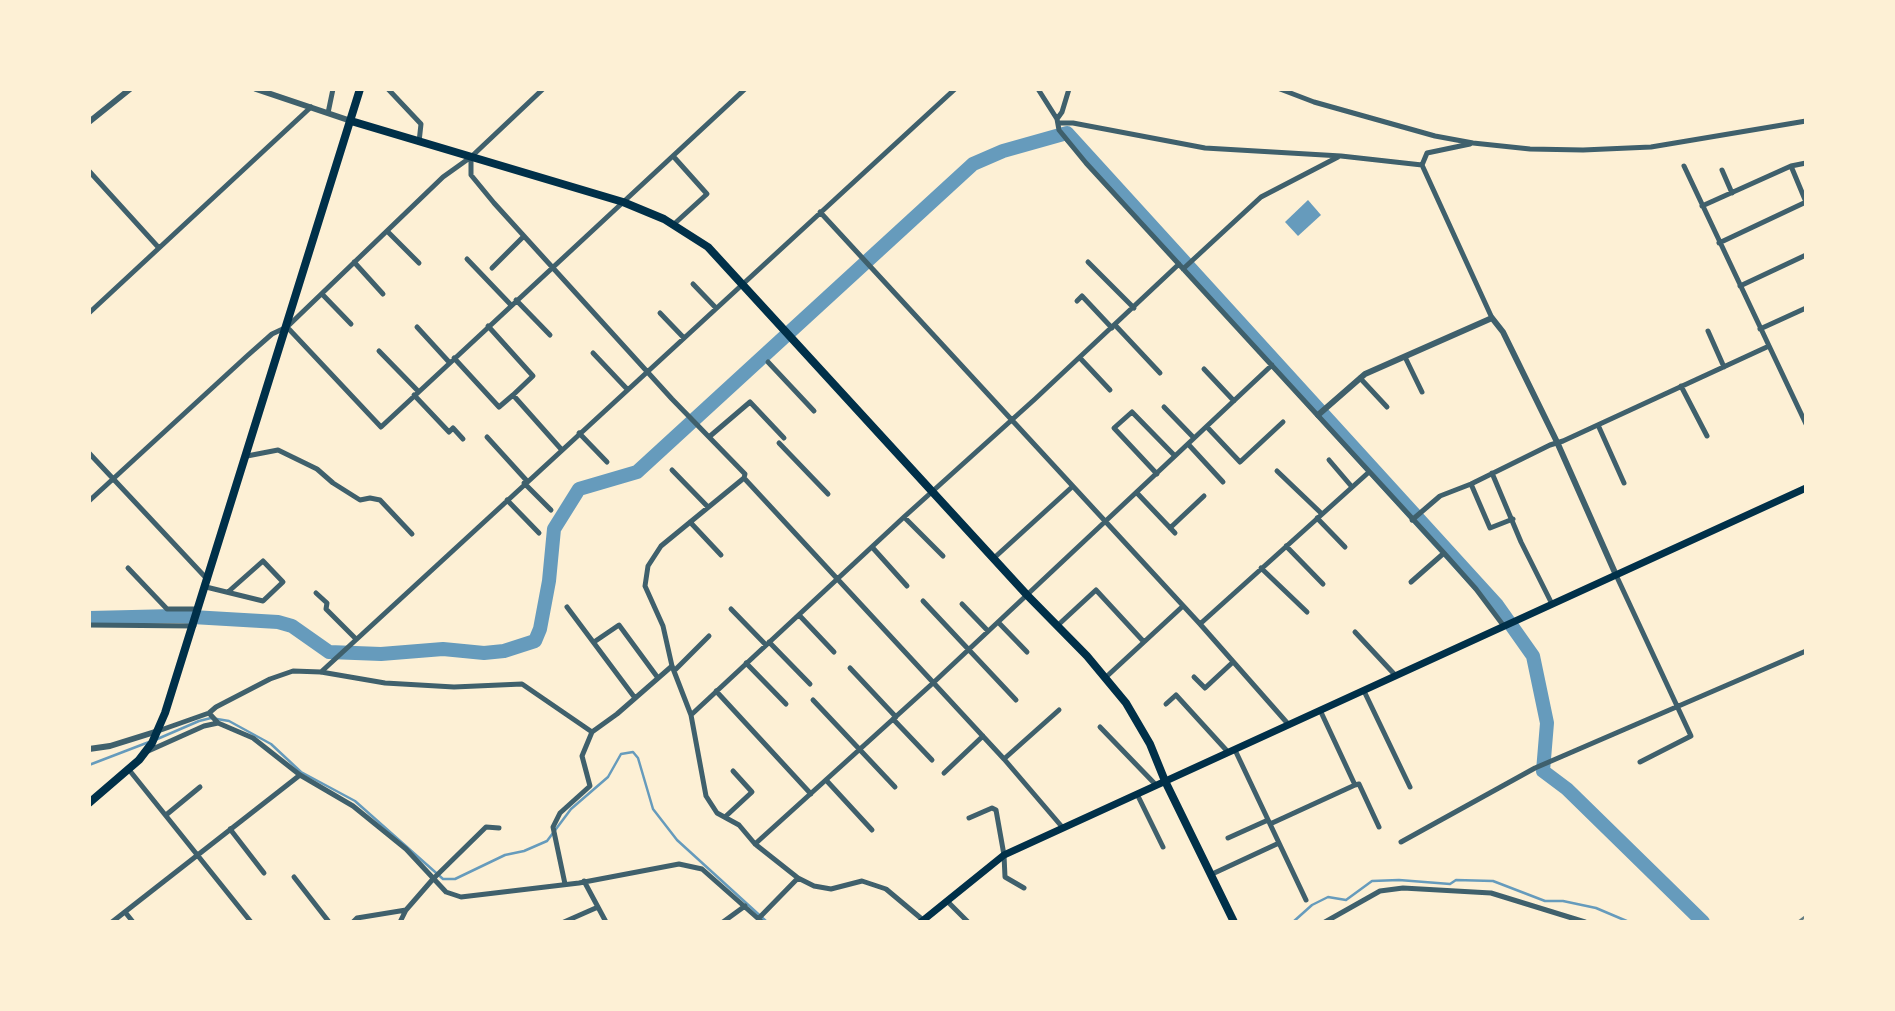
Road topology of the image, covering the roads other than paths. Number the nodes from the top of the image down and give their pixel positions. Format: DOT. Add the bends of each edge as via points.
graph roads {
  1 [pos="130,89"];
  2 [pos="256,89"];
  3 [pos="333,89"];
  4 [pos="360,89"];
  5 [pos="388,89"];
  6 [pos="543,89"];
  7 [pos="745,89"];
  8 [pos="955,89"];
  9 [pos="1038,89"];
  10 [pos="1069,89"];
  11 [pos="1280,89"];
  12 [pos="311,107"];
  13 [pos="328,113"];
  14 [pos="351,121"];
  15 [pos="1058,121"];
  16 [pos="1806,121"];
  17 [pos="89,122"];
  18 [pos="419,142"];
  19 [pos="1473,143"];
  20 [pos="673,156"];
  21 [pos="1341,156"];
  22 [pos="471,157"];
  23 [pos="1806,163"];
  24 [pos="1422,164"];
  25 [pos="1684,166"];
  26 [pos="1791,166"];
  27 [pos="1722,170"];
  28 [pos="89,171"];
  29 [pos="1732,193"];
  30 [pos="623,202"];
  31 [pos="1702,206"];
  32 [pos="820,212"];
  33 [pos="673,225"];
  34 [pos="387,231"];
  35 [pos="524,236"];
  36 [pos="1719,243"];
  37 [pos="159,248"];
  38 [pos="1806,256"];
  39 [pos="467,259"];
  40 [pos="354,262"];
  41 [pos="1088,262"];
  42 [pos="419,264"];
  43 [pos="1184,265"];
  44 [pos="552,267"];
  45 [pos="492,268"];
  46 [pos="743,283"];
  47 [pos="693,284"];
  48 [pos="1740,286"];
  49 [pos="321,293"];
  50 [pos="383,294"];
  51 [pos="1077,301"];
  52 [pos="513,302"];
  53 [pos="716,308"];
  54 [pos="1134,308"];
  55 [pos="1806,308"];
  56 [pos="89,313"];
  57 [pos="660,313"];
  58 [pos="1492,318"];
  59 [pos="351,324"];
  60 [pos="488,326"];
  61 [pos="287,327"];
  62 [pos="417,327"];
  63 [pos="1114,327"];
  64 [pos="1760,329"];
  65 [pos="1708,331"];
  66 [pos="550,335"];
  67 [pos="684,338"];
  68 [pos="1769,346"];
  69 [pos="379,351"];
  70 [pos="593,353"];
  71 [pos="1405,357"];
  72 [pos="1080,358"];
  73 [pos="452,360"];
  74 [pos="768,362"];
  75 [pos="1272,365"];
  76 [pos="1724,367"];
  77 [pos="1204,369"];
  78 [pos="648,371"];
  79 [pos="1160,373"];
  80 [pos="1360,378"];
  81 [pos="1681,386"];
  82 [pos="627,389"];
  83 [pos="1110,390"];
  84 [pos="1422,392"];
  85 [pos="416,393"];
  86 [pos="513,395"];
  87 [pos="1234,401"];
  88 [pos="1164,407"];
  89 [pos="1387,407"];
  90 [pos="814,411"];
  91 [pos="1320,413"];
  92 [pos="1011,420"];
  93 [pos="1283,422"];
  94 [pos="1806,424"];
  95 [pos="1598,425"];
  96 [pos="1207,426"];
  97 [pos="579,433"];
  98 [pos="1707,436"];
  99 [pos="487,437"];
  100 [pos="709,437"];
  101 [pos="1194,438"];
  102 [pos="463,439"];
  103 [pos="1557,442"];
  104 [pos="1188,444"];
  105 [pos="561,449"];
  106 [pos="89,453"];
  107 [pos="247,456"];
  108 [pos="1175,456"];
  109 [pos="1329,460"];
  110 [pos="607,462"];
  111 [pos="672,470"];
  112 [pos="1277,471"];
  113 [pos="1369,472"];
  114 [pos="1492,473"];
  115 [pos="1157,474"];
  116 [pos="744,478"];
  117 [pos="113,479"];
  118 [pos="526,482"];
  119 [pos="1223,482"];
  120 [pos="1624,483"];
  121 [pos="1471,485"];
  122 [pos="1072,487"];
  123 [pos="1352,487"];
  124 [pos="1806,488"];
  125 [pos="933,491"];
  126 [pos="1137,493"];
  127 [pos="828,494"];
  128 [pos="1204,496"];
  129 [pos="506,500"];
  130 [pos="89,501"];
  131 [pos="708,507"];
  132 [pos="551,510"];
  133 [pos="1320,516"];
  134 [pos="904,517"];
  135 [pos="1513,519"];
  136 [pos="1412,520"];
  137 [pos="690,522"];
  138 [pos="1104,522"];
  139 [pos="1170,528"];
  140 [pos="539,533"];
  141 [pos="1175,533"];
  142 [pos="412,534"];
  143 [pos="1286,546"];
  144 [pos="872,547"];
  145 [pos="1345,547"];
  146 [pos="1444,553"];
  147 [pos="721,555"];
  148 [pos="943,556"];
  149 [pos="994,558"];
  150 [pos="128,568"];
  151 [pos="1261,568"];
  152 [pos="1616,575"];
  153 [pos="838,578"];
  154 [pos="1411,582"];
  155 [pos="207,583"];
  156 [pos="1323,584"];
  157 [pos="907,586"];
  158 [pos="228,592"];
  159 [pos="316,593"];
  160 [pos="1027,595"];
  161 [pos="923,601"];
  162 [pos="962,604"];
  163 [pos="1552,604"];
  164 [pos="1183,606"];
  165 [pos="567,607"];
  166 [pos="731,608"];
  167 [pos="199,609"];
  168 [pos="1307,612"];
  169 [pos="799,615"];
  170 [pos="999,622"];
  171 [pos="1200,624"];
  172 [pos="89,625"];
  173 [pos="1503,625"];
  174 [pos="194,626"];
  175 [pos="1057,626"];
  176 [pos="988,631"];
  177 [pos="1355,632"];
  178 [pos="709,636"];
  179 [pos="356,639"];
  180 [pos="594,642"];
  181 [pos="1144,642"];
  182 [pos="768,643"];
  183 [pos="969,649"];
  184 [pos="1806,651"];
  185 [pos="834,652"];
  186 [pos="1027,652"];
  187 [pos="1233,662"];
  188 [pos="746,663"];
  189 [pos="673,668"];
  190 [pos="850,668"];
  191 [pos="321,671"];
  192 [pos="1396,676"];
  193 [pos="1194,677"];
  194 [pos="658,678"];
  195 [pos="1105,678"];
  196 [pos="933,683"];
  197 [pos="810,684"];
  198 [pos="716,691"];
  199 [pos="1364,691"];
  200 [pos="635,698"];
  201 [pos="1016,699"];
  202 [pos="813,700"];
  203 [pos="786,704"];
  204 [pos="1166,704"];
  205 [pos="1676,705"];
  206 [pos="1059,710"];
  207 [pos="1320,710"];
  208 [pos="209,713"];
  209 [pos="691,715"];
  210 [pos="894,718"];
  211 [pos="218,723"];
  212 [pos="1289,725"];
  213 [pos="1100,727"];
  214 [pos="158,731"];
  215 [pos="592,732"];
  216 [pos="983,736"];
  217 [pos="89,749"];
  218 [pos="860,749"];
  219 [pos="1231,751"];
  220 [pos="146,752"];
  221 [pos="1004,759"];
  222 [pos="932,760"];
  223 [pos="1640,762"];
  224 [pos="130,771"];
  225 [pos="733,771"];
  226 [pos="944,773"];
  227 [pos="300,775"];
  228 [pos="826,780"];
  229 [pos="1165,781"];
  230 [pos="1156,785"];
  231 [pos="1355,785"];
  232 [pos="200,787"];
  233 [pos="895,787"];
  234 [pos="1410,787"];
  235 [pos="811,794"];
  236 [pos="1137,794"];
  237 [pos="89,803"];
  238 [pos="166,815"];
  239 [pos="725,817"];
  240 [pos="969,818"];
  241 [pos="1269,822"];
  242 [pos="1379,827"];
  243 [pos="499,828"];
  244 [pos="1063,828"];
  245 [pos="230,829"];
  246 [pos="873,830"];
  247 [pos="1228,838"];
  248 [pos="1401,842"];
  249 [pos="1279,843"];
  250 [pos="755,844"];
  251 [pos="1163,847"];
  252 [pos="198,853"];
  253 [pos="1004,855"];
  254 [pos="264,873"];
  255 [pos="1210,874"];
  256 [pos="294,877"];
  257 [pos="798,878"];
  258 [pos="433,879"];
  259 [pos="584,881"];
  260 [pos="565,884"];
  261 [pos="1024,888"];
  262 [pos="1306,900"];
  263 [pos="947,901"];
  264 [pos="745,906"];
  265 [pos="598,907"];
  266 [pos="406,910"];
  267 [pos="125,912"];
  268 [pos="760,920"];
  269 [pos="922,921"];
  270 [pos="112,922"];
  271 [pos="133,922"];
  272 [pos="251,922"];
  273 [pos="329,922"];
  274 [pos="353,922"];
  275 [pos="400,922"];
  276 [pos="564,922"];
  277 [pos="606,922"];
  278 [pos="723,922"];
  279 [pos="968,922"];
  280 [pos="1234,922"];
  281 [pos="1325,922"];
  282 [pos="1585,922"];
  1 -- 17 [label="street"];
  2 -- 12 [label="street"];
  3 -- 13 [label="street"];
  4 -- 14 [label="main road"];
  5 -- 18 [label="street" via="421,124"];
  6 -- 22 [label="street"];
  7 -- 20 [label="street"];
  8 -- 32 [label="street"];
  9 -- 15 [label="street"];
  10 -- 15 [label="street"];
  11 -- 19 [label="street" via="1391,125"];
  12 -- 13 [label="street"];
  12 -- 37 [label="street"];
  13 -- 14 [label="street"];
  14 -- 18 [label="main road"];
  14 -- 61 [label="main road"];
  15 -- 21 [label="street" via="1205,148"];
  15 -- 43 [label="street" via="1059,130 1086,163"];
  16 -- 19 [label="street" via="1651,147 1530,149"];
  18 -- 22 [label="main road"];
  19 -- 24 [label="street" via="1427,153"];
  20 -- 30 [label="street"];
  20 -- 33 [label="street" via="708,194"];
  21 -- 24 [label="street"];
  21 -- 43 [label="street" via="1261,197"];
  22 -- 30 [label="main road"];
  22 -- 34 [label="street" via="443,177"];
  22 -- 35 [label="street" via="471,175"];
  23 -- 26 [label="street"];
  24 -- 58 [label="street"];
  25 -- 31 [label="street"];
  26 -- 29 [label="street"];
  26 -- 36 [label="street" via="1806,202"];
  27 -- 29 [label="street"];
  28 -- 37 [label="street"];
  29 -- 31 [label="street"];
  30 -- 33 [label="main road"];
  30 -- 44 [label="street"];
  31 -- 36 [label="street"];
  32 -- 46 [label="street"];
  32 -- 92 [label="street"];
  33 -- 46 [label="main road" via="708,247"];
  34 -- 40 [label="street"];
  34 -- 42 [label="street"];
  35 -- 44 [label="street"];
  35 -- 45 [label="street"];
  36 -- 48 [label="street"];
  37 -- 56 [label="street"];
  38 -- 48 [label="street"];
  39 -- 52 [label="street"];
  40 -- 49 [label="street"];
  40 -- 50 [label="street"];
  41 -- 54 [label="street"];
  43 -- 54 [label="street"];
  43 -- 75 [label="street"];
  44 -- 52 [label="street"];
  44 -- 78 [label="street"];
  46 -- 53 [label="street"];
  46 -- 125 [label="main road"];
  47 -- 53 [label="street"];
  48 -- 64 [label="street"];
  49 -- 59 [label="street"];
  49 -- 61 [label="street"];
  51 -- 63 [label="street" via="1082,296"];
  52 -- 60 [label="street"];
  52 -- 66 [label="street"];
  53 -- 67 [label="street"];
  54 -- 63 [label="street"];
  55 -- 64 [label="street"];
  57 -- 67 [label="street"];
  58 -- 71 [label="street"];
  58 -- 103 [label="street"];
  60 -- 73 [label="street"];
  60 -- 86 [label="street" via="533,376"];
  61 -- 85 [label="street" via="382,427"];
  61 -- 107 [label="main road"];
  61 -- 117 [label="street" via="272,334"];
  62 -- 73 [label="street"];
  63 -- 72 [label="street"];
  63 -- 79 [label="street"];
  64 -- 68 [label="street"];
  65 -- 76 [label="street"];
  67 -- 78 [label="street"];
  68 -- 76 [label="street"];
  68 -- 94 [label="street"];
  69 -- 85 [label="street"];
  70 -- 82 [label="street"];
  71 -- 80 [label="street"];
  71 -- 84 [label="street"];
  72 -- 83 [label="street"];
  72 -- 92 [label="street"];
  73 -- 85 [label="street"];
  73 -- 86 [label="street" via="499,407"];
  74 -- 90 [label="street"];
  75 -- 87 [label="street"];
  75 -- 91 [label="street"];
  76 -- 81 [label="street"];
  77 -- 87 [label="street"];
  78 -- 82 [label="street"];
  78 -- 100 [label="street"];
  80 -- 89 [label="street"];
  80 -- 91 [label="street"];
  81 -- 95 [label="street"];
  81 -- 98 [label="street"];
  82 -- 97 [label="street"];
  85 -- 102 [label="street" via="449,432 453,428"];
  86 -- 105 [label="street"];
  87 -- 96 [label="street"];
  88 -- 101 [label="street"];
  91 -- 113 [label="street"];
  92 -- 122 [label="street"];
  92 -- 125 [label="street"];
  93 -- 96 [label="street" via="1240,462"];
  95 -- 103 [label="street"];
  95 -- 120 [label="street"];
  96 -- 101 [label="street"];
  97 -- 105 [label="street"];
  97 -- 110 [label="street"];
  99 -- 118 [label="street"];
  100 -- 116 [label="street"];
  100 -- 127 [label="street" via="750,402"];
  101 -- 104 [label="street"];
  103 -- 114 [label="street"];
  103 -- 152 [label="street"];
  104 -- 108 [label="street"];
  104 -- 119 [label="street"];
  105 -- 118 [label="street"];
  106 -- 117 [label="street"];
  107 -- 142 [label="street" via="278,450 317,469 360,500 380,499"];
  107 -- 155 [label="main road"];
  108 -- 115 [label="street"];
  108 -- 115 [label="street" via="1132,412 1114,428"];
  109 -- 123 [label="street"];
  111 -- 131 [label="street"];
  112 -- 133 [label="street"];
  113 -- 123 [label="street"];
  113 -- 136 [label="street"];
  114 -- 121 [label="street"];
  114 -- 135 [label="street"];
  115 -- 126 [label="street"];
  116 -- 131 [label="street"];
  116 -- 153 [label="street"];
  117 -- 130 [label="street"];
  117 -- 155 [label="street"];
  118 -- 129 [label="street"];
  118 -- 132 [label="street"];
  121 -- 135 [label="street" via="1490,528"];
  121 -- 136 [label="street" via="1440,496"];
  122 -- 138 [label="street"];
  122 -- 149 [label="street"];
  123 -- 133 [label="street"];
  124 -- 152 [label="main road"];
  125 -- 134 [label="street"];
  125 -- 149 [label="main road"];
  126 -- 138 [label="street"];
  126 -- 139 [label="street"];
  128 -- 139 [label="street"];
  129 -- 140 [label="street"];
  129 -- 179 [label="street"];
  131 -- 137 [label="street"];
  133 -- 143 [label="street"];
  133 -- 145 [label="street"];
  134 -- 144 [label="street"];
  134 -- 148 [label="street"];
  135 -- 163 [label="street"];
  136 -- 146 [label="street"];
  137 -- 147 [label="street"];
  137 -- 189 [label="street" via="661,546 648,566 645,586 663,626"];
  138 -- 160 [label="street"];
  138 -- 164 [label="street"];
  139 -- 141 [label="street"];
  143 -- 151 [label="street"];
  143 -- 156 [label="street"];
  144 -- 153 [label="street"];
  144 -- 157 [label="street"];
  146 -- 154 [label="street"];
  146 -- 173 [label="street"];
  149 -- 160 [label="main road"];
  150 -- 167 [label="street" via="167,609"];
  151 -- 168 [label="street"];
  151 -- 171 [label="street"];
  152 -- 163 [label="main road"];
  152 -- 205 [label="street"];
  153 -- 169 [label="street"];
  153 -- 196 [label="street"];
  155 -- 158 [label="street"];
  155 -- 167 [label="main road"];
  158 -- 158 [label="street" via="263,601 283,582 263,561"];
  159 -- 179 [label="street"];
  160 -- 170 [label="street"];
  160 -- 175 [label="main road"];
  161 -- 183 [label="street"];
  162 -- 176 [label="street"];
  163 -- 173 [label="main road"];
  164 -- 171 [label="street"];
  164 -- 181 [label="street"];
  165 -- 180 [label="street"];
  166 -- 182 [label="street"];
  167 -- 174 [label="main road"];
  169 -- 182 [label="street"];
  169 -- 185 [label="street"];
  170 -- 176 [label="street"];
  170 -- 186 [label="street"];
  171 -- 187 [label="street"];
  172 -- 174 [label="street"];
  173 -- 192 [label="main road"];
  174 -- 214 [label="main road"];
  175 -- 181 [label="street" via="1096,590"];
  175 -- 195 [label="main road"];
  176 -- 183 [label="street"];
  177 -- 192 [label="street"];
  178 -- 189 [label="street"];
  179 -- 191 [label="street"];
  180 -- 194 [label="street" via="619,625"];
  180 -- 200 [label="street"];
  181 -- 195 [label="street"];
  182 -- 188 [label="street"];
  182 -- 197 [label="street"];
  183 -- 196 [label="street"];
  183 -- 201 [label="street"];
  184 -- 205 [label="street"];
  187 -- 193 [label="street" via="1205,688"];
  187 -- 212 [label="street"];
  188 -- 198 [label="street"];
  188 -- 203 [label="street"];
  189 -- 194 [label="street"];
  189 -- 209 [label="street"];
  190 -- 210 [label="street"];
  191 -- 208 [label="street" via="293,671 271,679"];
  191 -- 215 [label="street" via="412,685 522,684"];
  192 -- 199 [label="main road"];
  194 -- 200 [label="street"];
  195 -- 229 [label="main road" via="1150,744"];
  196 -- 210 [label="street"];
  196 -- 216 [label="street"];
  198 -- 209 [label="street"];
  198 -- 235 [label="street"];
  199 -- 207 [label="main road"];
  199 -- 234 [label="street"];
  200 -- 215 [label="street"];
  202 -- 218 [label="street"];
  204 -- 219 [label="street" via="1175,695"];
  205 -- 223 [label="street" via="1692,736"];
  205 -- 248 [label="street" via="1549,761"];
  206 -- 221 [label="street"];
  207 -- 212 [label="main road"];
  207 -- 231 [label="street"];
  208 -- 211 [label="street"];
  208 -- 214 [label="street"];
  209 -- 239 [label="street" via="706,796"];
  210 -- 218 [label="street"];
  210 -- 222 [label="street"];
  211 -- 220 [label="street"];
  211 -- 227 [label="street" via="253,738"];
  212 -- 219 [label="main road"];
  213 -- 230 [label="street"];
  214 -- 217 [label="street"];
  214 -- 220 [label="main road"];
  215 -- 260 [label="street" via="582,756 590,786 560,813 553,827"];
  216 -- 221 [label="street"];
  216 -- 226 [label="street"];
  218 -- 228 [label="street"];
  218 -- 233 [label="street"];
  219 -- 229 [label="main road"];
  219 -- 241 [label="street"];
  220 -- 224 [label="main road"];
  221 -- 244 [label="street"];
  224 -- 237 [label="main road"];
  224 -- 238 [label="street"];
  225 -- 239 [label="street" via="752,792"];
  227 -- 245 [label="street"];
  227 -- 258 [label="street" via="354,806 406,849"];
  228 -- 235 [label="street"];
  228 -- 246 [label="street"];
  229 -- 230 [label="main road"];
  229 -- 255 [label="main road"];
  230 -- 236 [label="main road"];
  231 -- 241 [label="street"];
  231 -- 242 [label="street" via="1359,784"];
  232 -- 238 [label="street"];
  235 -- 250 [label="street"];
  236 -- 244 [label="main road"];
  236 -- 251 [label="street"];
  238 -- 252 [label="street"];
  239 -- 250 [label="street" via="739,824"];
  240 -- 253 [label="street" via="996,810"];
  241 -- 247 [label="street"];
  241 -- 249 [label="street"];
  243 -- 258 [label="street" via="486,827"];
  244 -- 253 [label="main road"];
  245 -- 252 [label="street"];
  245 -- 254 [label="street"];
  249 -- 255 [label="street"];
  249 -- 262 [label="street"];
  250 -- 257 [label="street"];
  252 -- 267 [label="street"];
  252 -- 272 [label="street"];
  253 -- 261 [label="street" via="1005,877"];
  253 -- 263 [label="main road"];
  255 -- 280 [label="main road"];
  256 -- 273 [label="street"];
  257 -- 268 [label="street"];
  257 -- 269 [label="street" via="831,889 862,881 886,889"];
  258 -- 260 [label="street" via="446,892 461,897"];
  258 -- 266 [label="street"];
  259 -- 260 [label="street"];
  259 -- 264 [label="street" via="679,864 702,869"];
  259 -- 265 [label="street"];
  263 -- 269 [label="main road"];
  263 -- 279 [label="street"];
  264 -- 268 [label="street"];
  264 -- 278 [label="street"];
  265 -- 276 [label="street"];
  265 -- 277 [label="street"];
  266 -- 274 [label="street"];
  266 -- 275 [label="street"];
  267 -- 270 [label="street"];
  267 -- 271 [label="street"];
  281 -- 282 [label="street" via="1380,891 1403,888 1491,893"];
}
